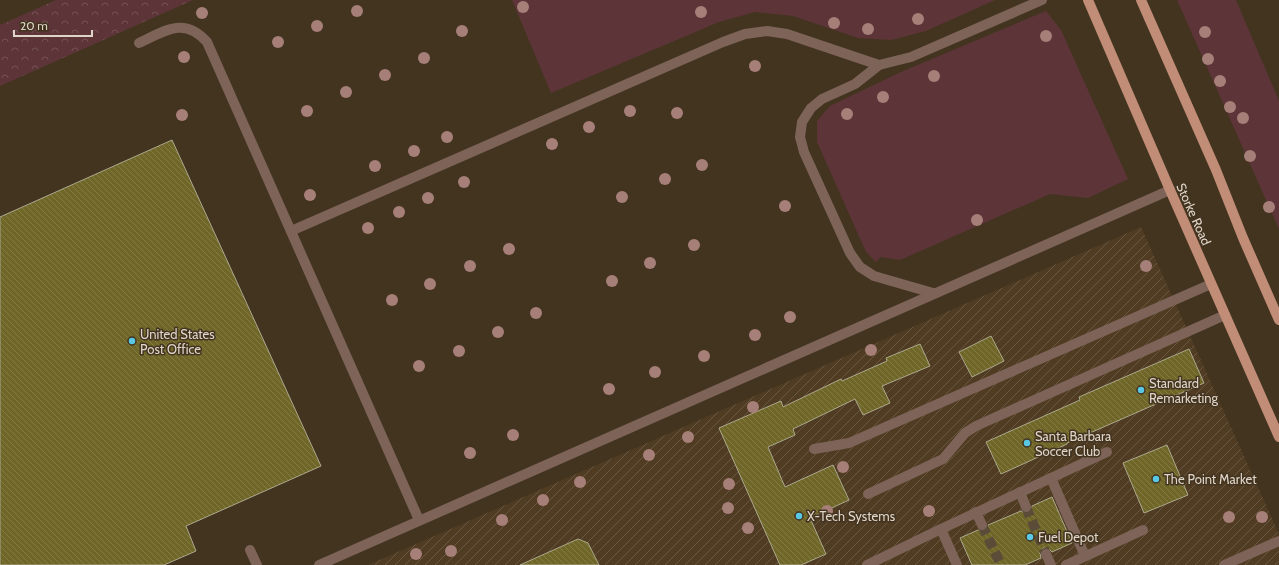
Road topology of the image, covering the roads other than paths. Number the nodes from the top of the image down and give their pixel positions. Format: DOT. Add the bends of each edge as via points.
graph roads {
  1 [pos="1042,0"];
  2 [pos="1088,0"];
  3 [pos="1141,0"];
  4 [pos="139,43"];
  5 [pos="879,64"];
  6 [pos="1170,190"];
  7 [pos="291,231"];
  8 [pos="1211,284"];
  9 [pos="933,293"];
  10 [pos="1225,315"];
  11 [pos="1279,320"];
  12 [pos="1279,437"];
  13 [pos="814,449"];
  14 [pos="1107,452"];
  15 [pos="1051,478"];
  16 [pos="1020,492"];
  17 [pos="868,494"];
  18 [pos="1026,507"];
  19 [pos="976,512"];
  20 [pos="419,520"];
  21 [pos="982,525"];
  22 [pos="941,529"];
  23 [pos="1142,530"];
  24 [pos="1279,541"];
  25 [pos="250,550"];
  26 [pos="1046,554"];
  27 [pos="1085,556"];
  28 [pos="257,565"];
  29 [pos="319,565"];
  30 [pos="867,565"];
  31 [pos="957,565"];
  32 [pos="1051,565"];
  33 [pos="1066,565"];
  34 [pos="1224,565"];
  1 -- 5 [label="lane" via="911,58"];
  2 -- 6 [label="main road, Storke Road"];
  3 -- 11 [label="main road"];
  4 -- 7 [label="lane" via="178,27 200,33 207,42"];
  5 -- 7 [label="lane" via="787,34 767,31 745,34"];
  5 -- 9 [label="lane" via="855,84 822,98 811,108 802,122 800,137 804,152 850,253 860,267 874,276"];
  6 -- 8 [label="main road, Storke Road"];
  6 -- 9 [label="lane"];
  7 -- 20 [label="lane"];
  8 -- 10 [label="main road, Storke Road"];
  8 -- 13 [label="lane" via="849,443"];
  9 -- 20 [label="lane"];
  10 -- 12 [label="main road, Storke Road"];
  10 -- 17 [label="lane" via="976,426 965,433 943,459"];
  14 -- 15 [label="lane"];
  15 -- 16 [label="lane"];
  15 -- 27 [label="lane"];
  16 -- 18 [label="lane"];
  16 -- 19 [label="lane"];
  19 -- 21 [label="lane"];
  19 -- 22 [label="lane"];
  20 -- 29 [label="lane"];
  22 -- 30 [label="lane"];
  22 -- 31 [label="lane"];
  23 -- 27 [label="lane"];
  24 -- 34 [label="lane"];
  25 -- 28 [label="lane"];
  26 -- 32 [label="lane"];
  27 -- 33 [label="lane"];
}
